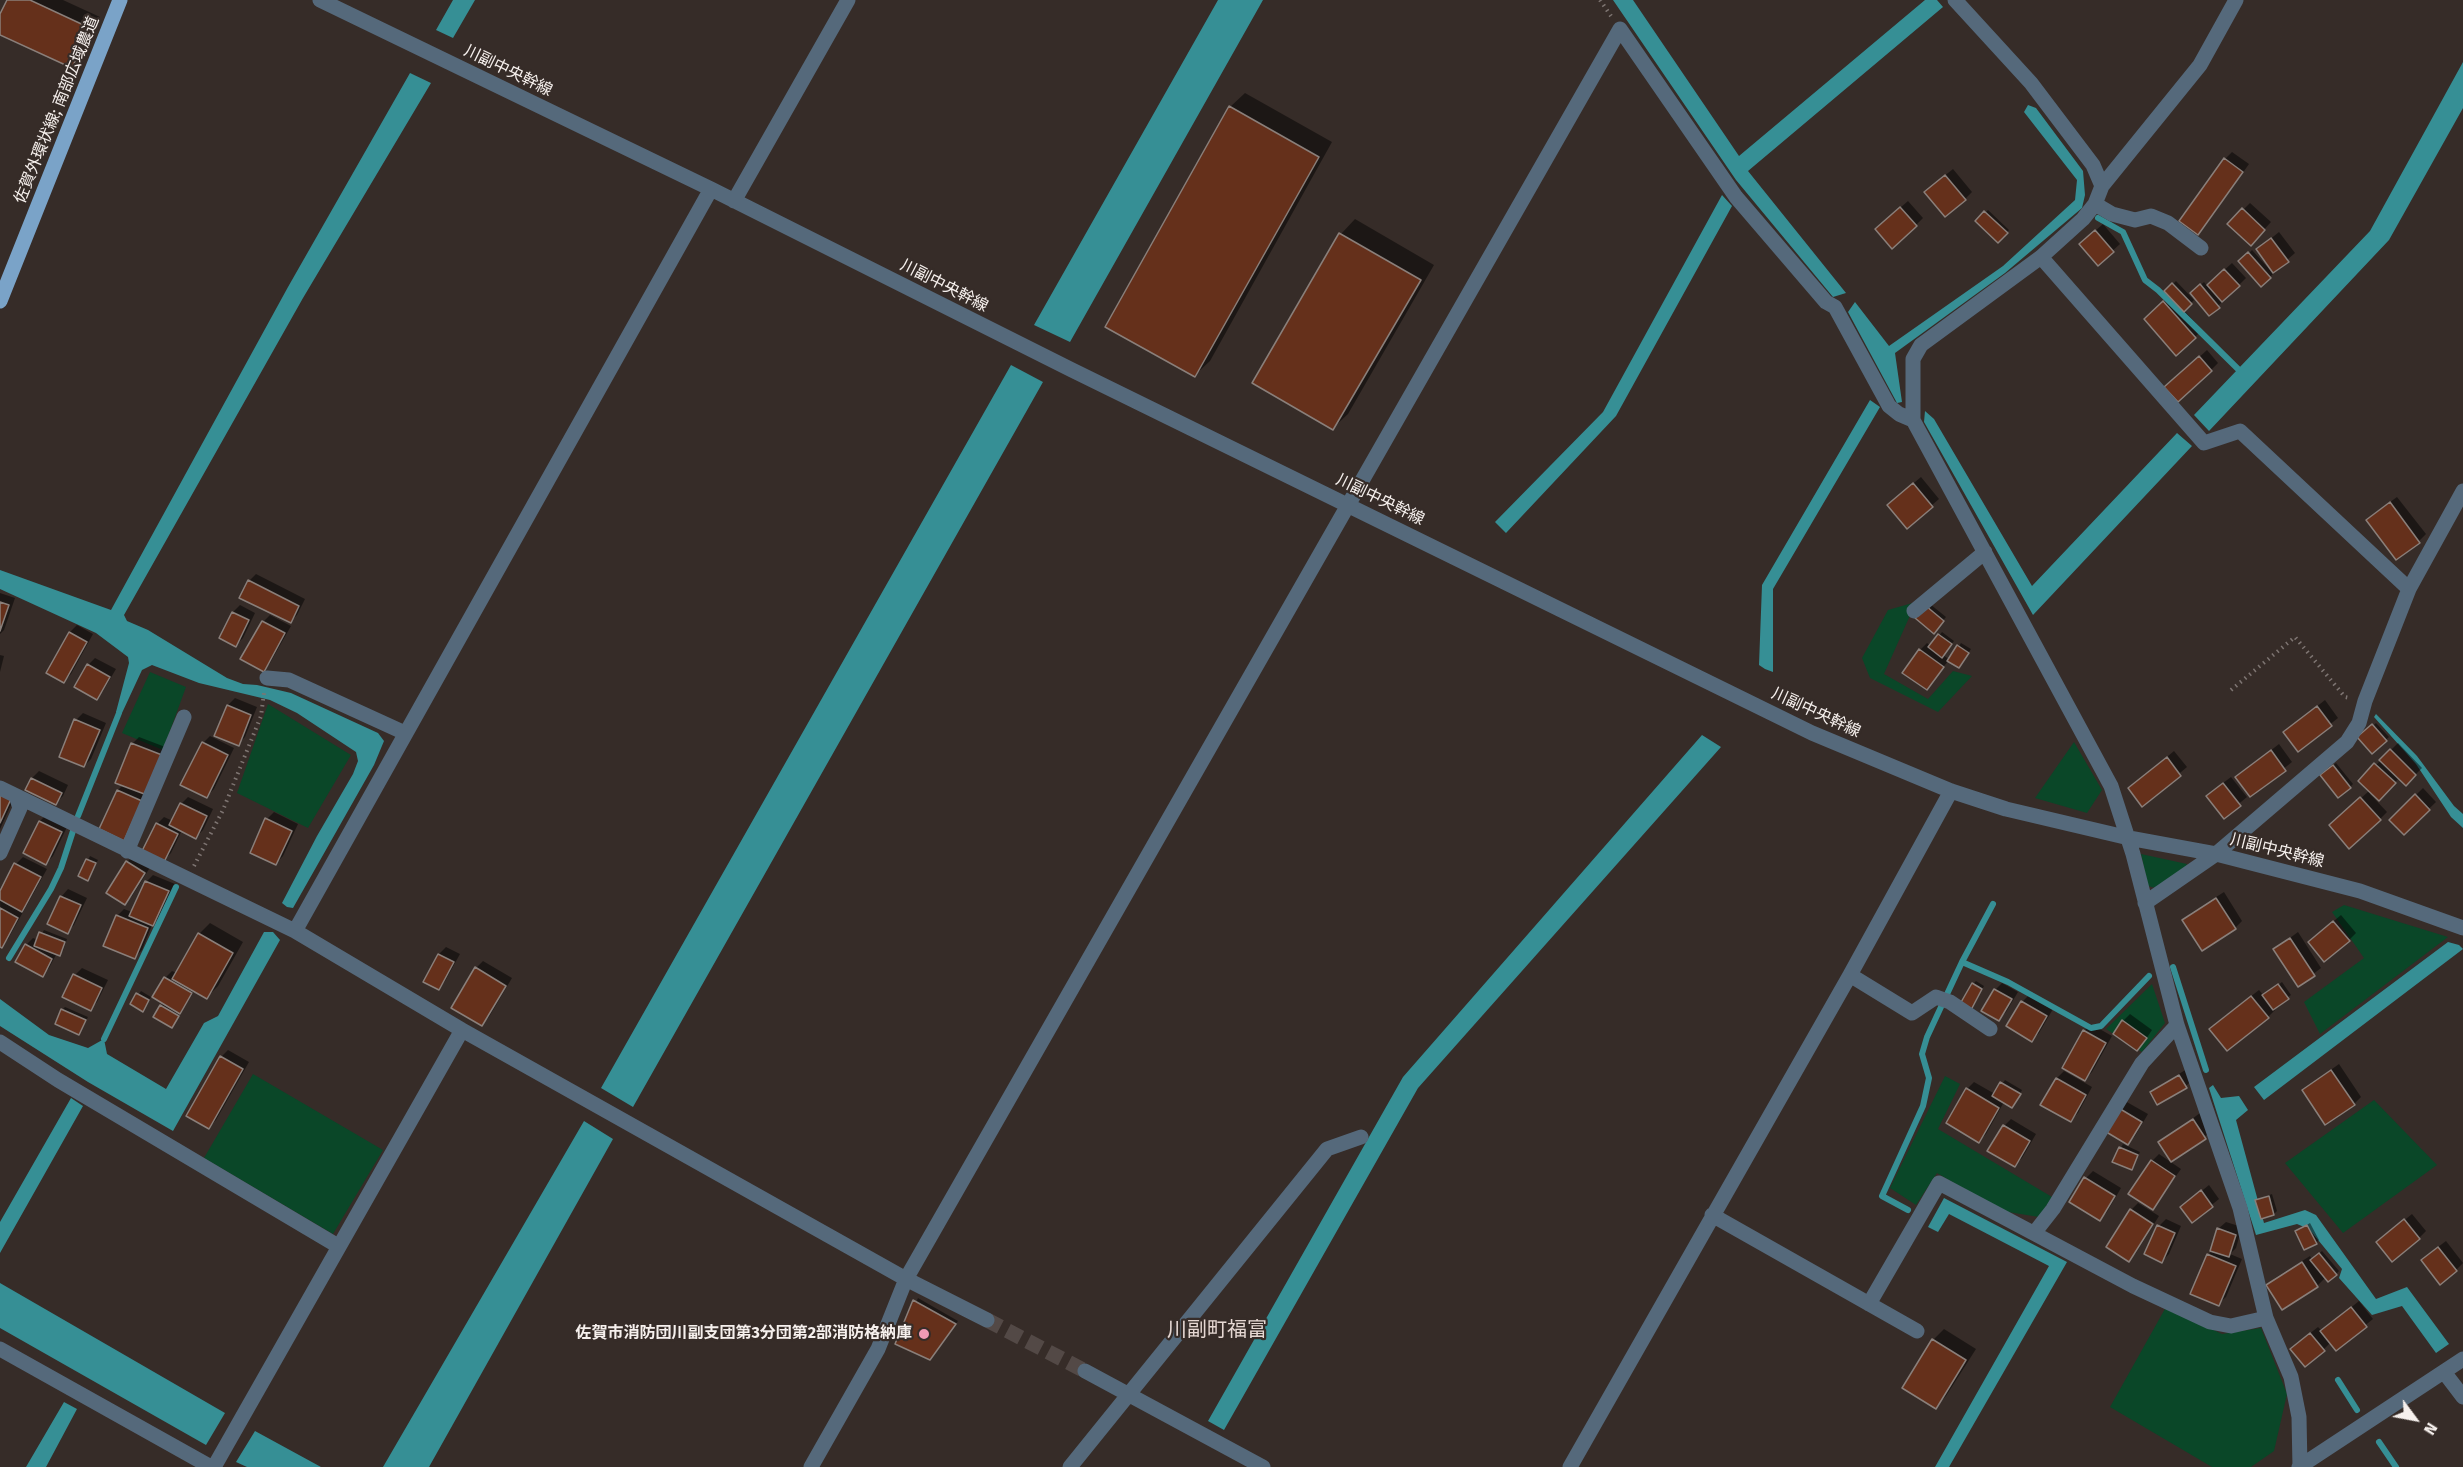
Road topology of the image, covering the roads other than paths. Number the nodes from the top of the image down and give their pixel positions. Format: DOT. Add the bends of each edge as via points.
graph roads {
  1 [pos="120,0"];
  2 [pos="320,0"];
  3 [pos="848,0"];
  4 [pos="1955,0"];
  5 [pos="2236,0"];
  6 [pos="2102,186"];
  7 [pos="711,189"];
  8 [pos="734,201"];
  9 [pos="2095,204"];
  10 [pos="2201,248"];
  11 [pos="2042,257"];
  12 [pos="0,301"];
  13 [pos="1913,420"];
  14 [pos="2463,491"];
  15 [pos="1347,504"];
  16 [pos="1985,552"];
  17 [pos="2409,589"];
  18 [pos="1914,611"];
  19 [pos="267,678"];
  20 [pos="184,717"];
  21 [pos="405,733"];
  22 [pos="0,788"];
  23 [pos="1951,791"];
  24 [pos="16,796"];
  25 [pos="2129,838"];
  26 [pos="127,851"];
  27 [pos="0,853"];
  28 [pos="2216,854"];
  29 [pos="2145,903"];
  30 [pos="2463,928"];
  31 [pos="295,931"];
  32 [pos="1850,975"];
  33 [pos="2177,1025"];
  34 [pos="1990,1029"];
  35 [pos="462,1030"];
  36 [pos="0,1042"];
  37 [pos="1361,1137"];
  38 [pos="1712,1215"];
  39 [pos="2035,1232"];
  40 [pos="338,1246"];
  41 [pos="906,1279"];
  42 [pos="1869,1304"];
  43 [pos="2266,1318"];
  44 [pos="987,1320"];
  45 [pos="1917,1331"];
  46 [pos="0,1349"];
  47 [pos="2463,1359"];
  48 [pos="1085,1371"];
  49 [pos="2444,1372"];
  50 [pos="1128,1394"];
  51 [pos="2463,1397"];
  52 [pos="212,1467"];
  53 [pos="811,1467"];
  54 [pos="1070,1467"];
  55 [pos="1263,1467"];
  56 [pos="1570,1467"];
  57 [pos="2300,1467"];
  1 -- 12 [label="main road, 佐賀外環状線; 南部広域農道"];
  2 -- 7 [label="street, 川副中央幹線"];
  3 -- 8 [label="street"];
  4 -- 6 [label="street" via="2031,83 2093,165"];
  5 -- 6 [label="street" via="2200,65"];
  6 -- 9 [label="street"];
  7 -- 8 [label="street, 川副中央幹線"];
  7 -- 21 [label="street"];
  8 -- 15 [label="street, 川副中央幹線"];
  9 -- 10 [label="street" via="2135,220 2151,216 2168,223"];
  9 -- 11 [label="street"];
  11 -- 13 [label="street" via="1921,345 1913,359"];
  11 -- 17 [label="street" via="2204,443 2240,431"];
  13 -- 15 [label="street" via="1889,406 1835,307 1826,302 1736,197 1620,29"];
  13 -- 16 [label="street"];
  14 -- 17 [label="street"];
  15 -- 23 [label="street, 川副中央幹線" via="1812,733"];
  15 -- 41 [label="street"];
  16 -- 18 [label="street"];
  16 -- 25 [label="street" via="2110,786"];
  17 -- 28 [label="street" via="2359,723 2347,742"];
  19 -- 21 [label="street" via="289,680"];
  20 -- 26 [label="street"];
  21 -- 31 [label="street"];
  22 -- 24 [label="street"];
  23 -- 25 [label="street, 川副中央幹線" via="2006,809"];
  23 -- 32 [label="street"];
  24 -- 26 [label="street"];
  24 -- 27 [label="street" via="21,808"];
  25 -- 28 [label="street, 川副中央幹線"];
  25 -- 29 [label="street"];
  26 -- 31 [label="street"];
  28 -- 29 [label="street"];
  28 -- 30 [label="street, 川副中央幹線" via="2360,891"];
  29 -- 33 [label="street"];
  31 -- 35 [label="street"];
  32 -- 34 [label="street" via="1912,1013 1943,999"];
  32 -- 38 [label="street"];
  33 -- 39 [label="street" via="2142,1063"];
  33 -- 43 [label="street" via="2240,1208"];
  35 -- 40 [label="street"];
  35 -- 41 [label="street"];
  36 -- 40 [label="street"];
  37 -- 50 [label="street" via="1327,1149"];
  38 -- 42 [label="street"];
  38 -- 56 [label="street"];
  39 -- 42 [label="street" via="1939,1183"];
  39 -- 43 [label="street" via="2133,1286 2210,1322 2231,1326"];
  40 -- 52 [label="street"];
  41 -- 44 [label="street"];
  41 -- 53 [label="street" via="878,1349"];
  42 -- 45 [label="street"];
  43 -- 57 [label="street" via="2291,1377 2299,1416"];
  46 -- 52 [label="street"];
  47 -- 49 [label="street"];
  48 -- 50 [label="street"];
  49 -- 51 [label="street"];
  49 -- 57 [label="street"];
  50 -- 54 [label="street"];
  50 -- 55 [label="street"];
}
